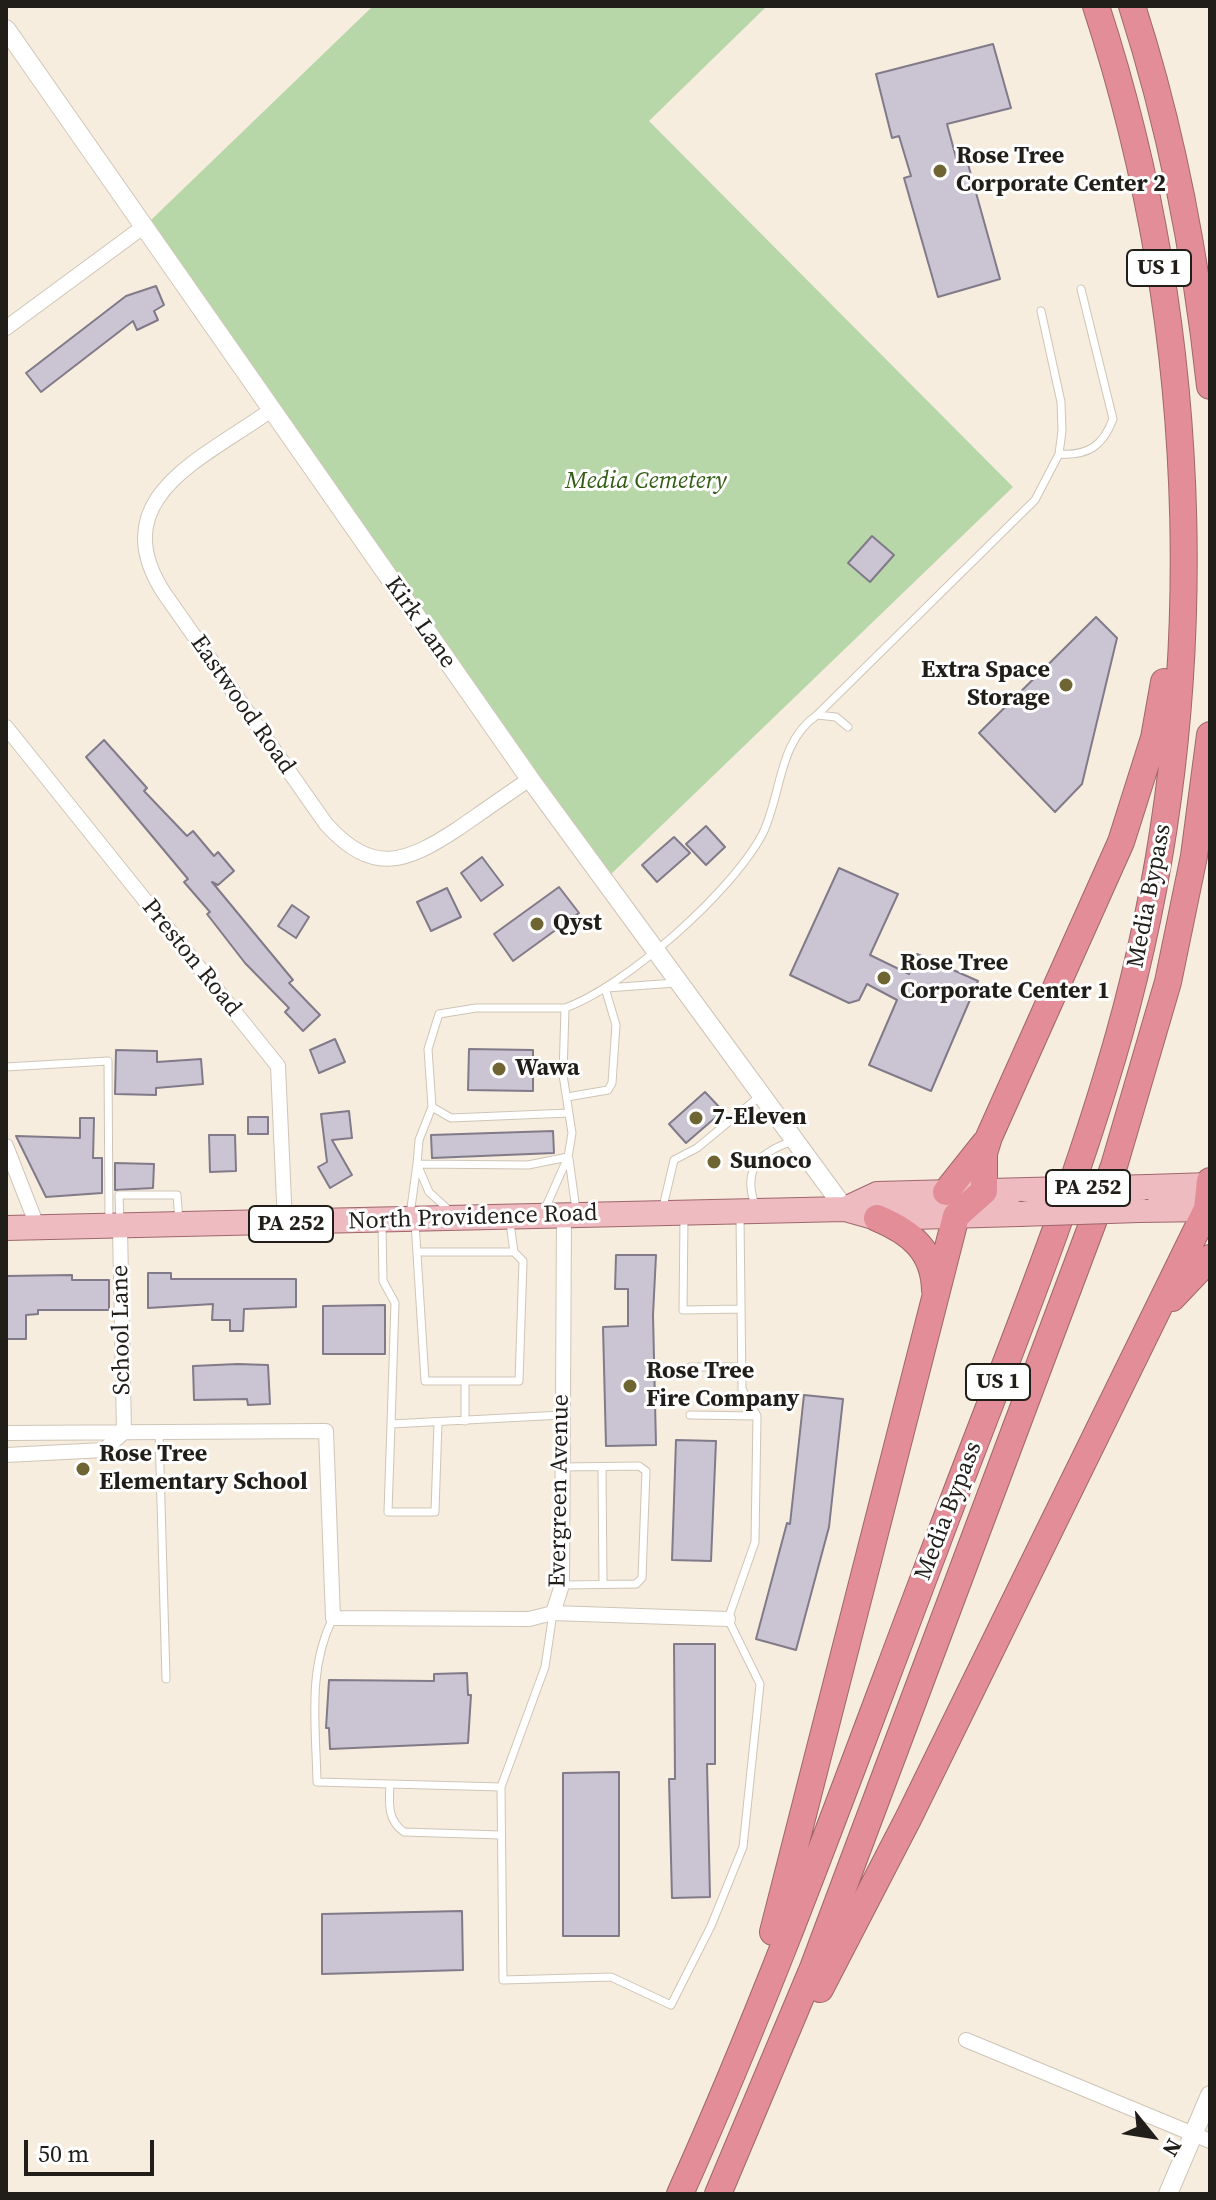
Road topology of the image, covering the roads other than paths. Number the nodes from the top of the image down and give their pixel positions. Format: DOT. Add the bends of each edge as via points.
graph roads {
  1 [pos="1096,6"];
  2 [pos="1132,6"];
  3 [pos="6,29"];
  4 [pos="143,227"];
  5 [pos="1081,289"];
  6 [pos="1041,311"];
  7 [pos="6,328"];
  8 [pos="1210,386"];
  9 [pos="271,410"];
  10 [pos="1059,454"];
  11 [pos="1183,536"];
  12 [pos="817,715"];
  13 [pos="6,727"];
  14 [pos="848,727"];
  15 [pos="1210,735"];
  16 [pos="530,779"];
  17 [pos="656,951"];
  18 [pos="679,982"];
  19 [pos="605,988"];
  20 [pos="565,1008"];
  21 [pos="6,1067"];
  22 [pos="762,1094"];
  23 [pos="567,1097"];
  24 [pos="432,1107"];
  25 [pos="569,1113"];
  26 [pos="989,1137"];
  27 [pos="795,1140"];
  28 [pos="6,1146"];
  29 [pos="568,1157"];
  30 [pos="417,1164"];
  31 [pos="1209,1194"];
  32 [pos="986,1203"];
  33 [pos="951,1204"];
  34 [pos="845,1209"];
  35 [pos="748,1211"];
  36 [pos="673,1213"];
  37 [pos="560,1215"];
  38 [pos="510,1217"];
  39 [pos="459,1218"];
  40 [pos="877,1218"];
  41 [pos="413,1220"];
  42 [pos="382,1221"];
  43 [pos="285,1224"];
  44 [pos="180,1227"];
  45 [pos="6,1228"];
  46 [pos="38,1228"];
  47 [pos="115,1228"];
  48 [pos="417,1252"];
  49 [pos="514,1252"];
  50 [pos="1210,1258"];
  51 [pos="936,1297"];
  52 [pos="741,1309"];
  53 [pos="1143,1336"];
  54 [pos="690,1367"];
  55 [pos="742,1367"];
  56 [pos="465,1381"];
  57 [pos="562,1415"];
  58 [pos="690,1415"];
  59 [pos="757,1416"];
  60 [pos="465,1421"];
  61 [pos="438,1422"];
  62 [pos="391,1424"];
  63 [pos="124,1432"];
  64 [pos="159,1432"];
  65 [pos="6,1433"];
  66 [pos="6,1455"];
  67 [pos="562,1467"];
  68 [pos="602,1467"];
  69 [pos="603,1584"];
  70 [pos="562,1585"];
  71 [pos="553,1613"];
  72 [pos="333,1618"];
  73 [pos="728,1619"];
  74 [pos="166,1679"];
  75 [pos="390,1784"];
  76 [pos="501,1787"];
  77 [pos="501,1835"];
  78 [pos="966,2040"];
  79 [pos="1210,2095"];
  80 [pos="708,2132"];
  81 [pos="1202,2137"];
  82 [pos="740,2145"];
  83 [pos="680,2194"];
  84 [pos="718,2194"];
  85 [pos="1168,2194"];
  1 -- 11 [label="highway, Media Bypass / US 1" via="1155,238 1178,410"];
  2 -- 8 [label="highway, US 1" via="1181,191"];
  3 -- 4 [label="street, Kirk Lane"];
  4 -- 7 [label="street"];
  4 -- 9 [label="street, Kirk Lane"];
  5 -- 10 [label="lane" via="1113,419 1094,449"];
  6 -- 10 [label="lane" via="1061,402"];
  9 -- 16 [label="street, Kirk Lane"];
  9 -- 16 [label="street, Eastwood Road" via="170,481 149,507 142,538 148,568 326,824 360,854 382,860 408,858"];
  10 -- 12 [label="lane" via="1035,500"];
  11 -- 26 [label="highway" via="1161,703 1134,807"];
  11 -- 80 [label="highway, Media Bypass / US 1" via="1181,662 1170,788 1142,943 1106,1080 1062,1212 781,1956"];
  12 -- 14 [label="lane" via="836,717"];
  12 -- 17 [label="lane" via="801,726 791,743 772,813 747,858"];
  13 -- 43 [label="street, Preston Road" via="278,1066"];
  15 -- 82 [label="highway, Media Bypass / US 1" via="1182,919 1153,1044 1114,1166 825,1938"];
  16 -- 17 [label="street, Kirk Lane"];
  17 -- 18 [label="street, Kirk Lane"];
  17 -- 19 [label="lane"];
  18 -- 19 [label="lane"];
  18 -- 22 [label="street, Kirk Lane"];
  19 -- 20 [label="lane"];
  19 -- 23 [label="lane" via="616,1025 612,1083 608,1090"];
  20 -- 23 [label="lane"];
  20 -- 24 [label="lane" via="476,1008 439,1014 428,1049"];
  21 -- 47 [label="lane" via="108,1061"];
  22 -- 27 [label="street, Kirk Lane"];
  22 -- 36 [label="lane" via="697,1148 674,1160"];
  23 -- 25 [label="lane"];
  24 -- 25 [label="lane" via="451,1118"];
  24 -- 30 [label="lane" via="419,1140"];
  25 -- 29 [label="lane"];
  26 -- 32 [label="highway" via="984,1153"];
  26 -- 33 [label="highway"];
  27 -- 34 [label="street, Kirk Lane"];
  27 -- 35 [label="lane" via="769,1149 759,1161"];
  28 -- 46 [label="street"];
  29 -- 30 [label="lane" via="528,1165"];
  29 -- 37 [label="lane"];
  29 -- 37 [label="lane"];
  30 -- 39 [label="lane" via="429,1192"];
  30 -- 41 [label="lane"];
  31 -- 32 [label="main road, PA 252, bridge" via="1148,1187 1028,1190"];
  31 -- 32 [label="main road, PA 252, bridge" via="1139,1210 1019,1214"];
  31 -- 53 [label="highway"];
  32 -- 33 [label="highway"];
  33 -- 34 [label="main road, North Providence Road / PA 252" via="877,1194"];
  33 -- 40 [label="main road, North Providence Road / PA 252"];
  33 -- 51 [label="highway"];
  34 -- 35 [label="main road, North Providence Road / PA 252"];
  34 -- 40 [label="main road, North Providence Road / PA 252"];
  35 -- 36 [label="main road, North Providence Road / PA 252"];
  35 -- 52 [label="lane"];
  36 -- 37 [label="main road, North Providence Road / PA 252"];
  36 -- 52 [label="lane" via="683,1310"];
  37 -- 38 [label="main road, North Providence Road / PA 252"];
  37 -- 57 [label="street, Evergreen Avenue"];
  38 -- 39 [label="main road, North Providence Road / PA 252"];
  38 -- 49 [label="lane"];
  39 -- 41 [label="main road, North Providence Road / PA 252"];
  40 -- 51 [label="highway" via="898,1226 922,1246 935,1277"];
  41 -- 42 [label="main road, North Providence Road / PA 252"];
  41 -- 48 [label="lane"];
  42 -- 43 [label="main road, North Providence Road / PA 252"];
  42 -- 62 [label="lane" via="383,1281 395,1303"];
  43 -- 44 [label="main road, North Providence Road / PA 252"];
  44 -- 47 [label="main road, North Providence Road / PA 252"];
  44 -- 47 [label="lane" via="177,1195 119,1195"];
  45 -- 46 [label="main road, North Providence Road / PA 252"];
  46 -- 47 [label="main road, North Providence Road / PA 252"];
  47 -- 63 [label="street, School Lane"];
  48 -- 49 [label="lane"];
  48 -- 56 [label="lane" via="425,1381"];
  49 -- 56 [label="lane" via="523,1261 519,1381"];
  50 -- 53 [label="highway"];
  51 -- 80 [label="highway" via="789,1877"];
  52 -- 55 [label="lane"];
  53 -- 82 [label="highway" via="916,1803"];
  54 -- 55 [label="lane"];
  55 -- 59 [label="lane" via="742,1389"];
  56 -- 60 [label="lane"];
  57 -- 60 [label="lane"];
  57 -- 67 [label="street, Evergreen Avenue"];
  58 -- 59 [label="lane"];
  59 -- 73 [label="lane" via="755,1542"];
  60 -- 61 [label="lane"];
  61 -- 62 [label="lane"];
  61 -- 62 [label="lane" via="435,1512 388,1512"];
  63 -- 64 [label="street"];
  63 -- 65 [label="street"];
  63 -- 66 [label="street" via="104,1450"];
  64 -- 72 [label="street" via="326,1431"];
  64 -- 74 [label="lane"];
  67 -- 68 [label="lane"];
  67 -- 70 [label="street, Evergreen Avenue"];
  68 -- 69 [label="lane"];
  68 -- 69 [label="lane" via="639,1466 646,1471 642,1578 636,1584"];
  69 -- 70 [label="lane"];
  70 -- 71 [label="street, Evergreen Avenue"];
  71 -- 72 [label="street, Evergreen Avenue" via="529,1619"];
  71 -- 73 [label="street"];
  71 -- 76 [label="lane" via="545,1667"];
  72 -- 75 [label="lane" via="321,1641 315,1682 317,1782"];
  73 -- 77 [label="lane" via="760,1684 743,1847 671,2005 611,1977 503,1980"];
  75 -- 76 [label="lane"];
  75 -- 77 [label="lane" via="389,1809 404,1832"];
  76 -- 77 [label="lane"];
  78 -- 81 [label="street"];
  79 -- 81 [label="street"];
  80 -- 83 [label="highway, Media Bypass / US 1"];
  81 -- 85 [label="street"];
  82 -- 84 [label="highway, Media Bypass / US 1"];
}
